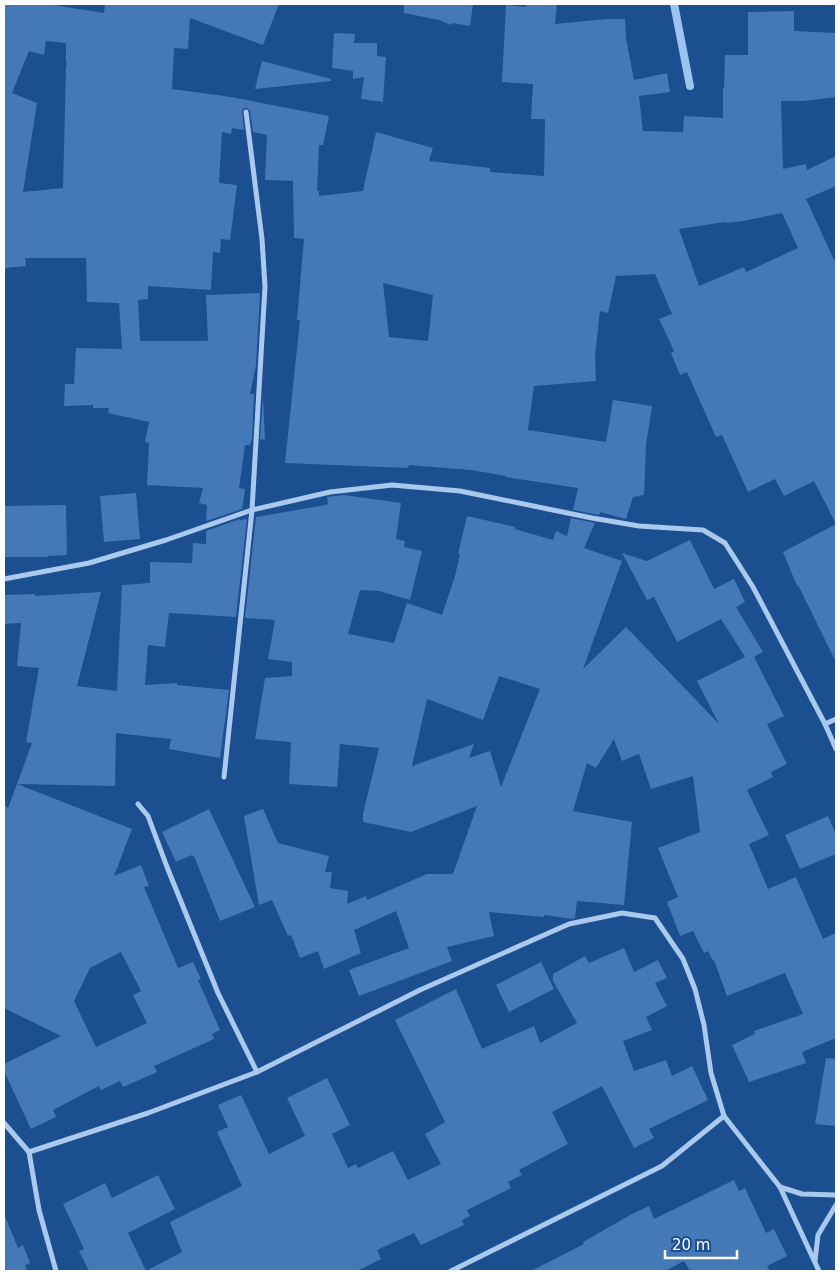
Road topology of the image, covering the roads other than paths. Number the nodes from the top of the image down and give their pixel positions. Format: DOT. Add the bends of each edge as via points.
graph roads {
  1 [pos="246,112"];
  2 [pos="252,510"];
  3 [pos="4,579"];
  4 [pos="836,719"];
  5 [pos="824,724"];
  6 [pos="836,749"];
  7 [pos="224,777"];
  8 [pos="138,804"];
  9 [pos="257,1072"];
  10 [pos="724,1116"];
  11 [pos="4,1123"];
  12 [pos="29,1152"];
  13 [pos="780,1187"];
  14 [pos="836,1195"];
  15 [pos="836,1205"];
  16 [pos="814,1262"];
  17 [pos="56,1271"];
  18 [pos="451,1271"];
  19 [pos="819,1271"];
  1 -- 2 [label="street" via="265,287"];
  2 -- 3 [label="street" via="89,563"];
  2 -- 5 [label="street" via="330,492 392,485 460,491 639,526 704,530 725,544 753,587"];
  2 -- 7 [label="street"];
  4 -- 5 [label="street"];
  5 -- 6 [label="street"];
  8 -- 9 [label="street" via="148,816 218,993"];
  9 -- 10 [label="street" via="420,990 569,924 622,913 654,918 684,959 700,1007 711,1073"];
  9 -- 12 [label="street" via="148,1113"];
  10 -- 13 [label="street"];
  10 -- 18 [label="street" via="662,1166"];
  11 -- 12 [label="street"];
  12 -- 17 [label="street" via="39,1210"];
  13 -- 14 [label="street" via="802,1194"];
  13 -- 16 [label="street"];
  15 -- 16 [label="street" via="818,1235"];
  16 -- 19 [label="street"];
}
